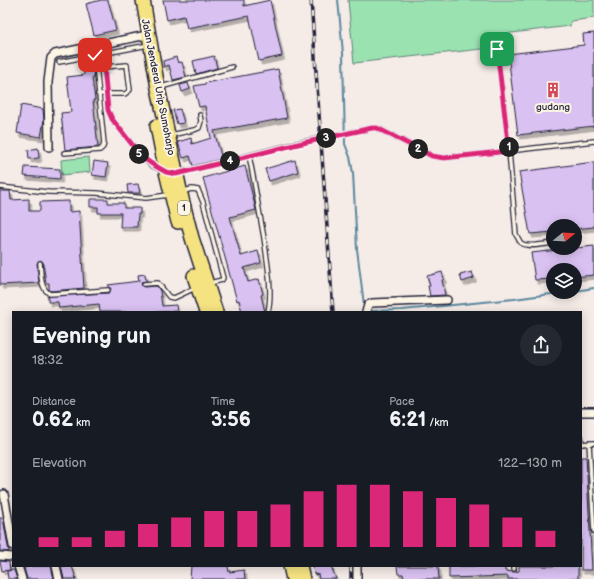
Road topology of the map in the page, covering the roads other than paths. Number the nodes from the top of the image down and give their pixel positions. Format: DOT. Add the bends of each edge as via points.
graph roads {
  1 [pos="134,0"];
  2 [pos="143,0"];
  3 [pos="142,41"];
  4 [pos="497,49"];
  5 [pos="95,55"];
  6 [pos="59,62"];
  7 [pos="104,66"];
  8 [pos="96,67"];
  9 [pos="232,68"];
  10 [pos="158,88"];
  11 [pos="98,94"];
  12 [pos="107,94"];
  13 [pos="200,115"];
  14 [pos="168,136"];
  15 [pos="594,141"];
  16 [pos="49,148"];
  17 [pos="509,151"];
  18 [pos="64,153"];
  19 [pos="249,156"];
  20 [pos="171,173"];
  21 [pos="0,187"];
  22 [pos="175,193"];
  23 [pos="546,244"];
  24 [pos="40,263"];
  25 [pos="144,284"];
  26 [pos="202,286"];
  27 [pos="108,290"];
  28 [pos="447,300"];
  29 [pos="367,310"];
  30 [pos="207,311"];
  31 [pos="268,311"];
  32 [pos="582,412"];
  33 [pos="594,412"];
  34 [pos="589,443"];
  35 [pos="594,443"];
  36 [pos="582,444"];
  37 [pos="2,494"];
  38 [pos="594,531"];
  39 [pos="12,541"];
  40 [pos="0,556"];
  41 [pos="12,557"];
  42 [pos="18,567"];
  43 [pos="56,567"];
  44 [pos="290,567"];
  45 [pos="300,567"];
  46 [pos="357,567"];
  47 [pos="22,579"];
  48 [pos="59,579"];
  49 [pos="293,579"];
  50 [pos="303,579"];
  51 [pos="357,579"];
  1 -- 3 [label="highway, Jalan Jenderal Urip Sumoharjo / 1"];
  2 -- 10 [label="highway, Jalan Jenderal Urip Sumoharjo / 1"];
  3 -- 5 [label="lane"];
  3 -- 16 [label="street" via="55,54 51,58 48,82"];
  3 -- 20 [label="highway, Jalan Jenderal Urip Sumoharjo / 1"];
  4 -- 17 [label="lane"];
  5 -- 6 [label="lane"];
  5 -- 8 [label="lane"];
  7 -- 8 [label="lane"];
  7 -- 12 [label="lane"];
  7 -- 12 [label="lane" via="128,66 128,92"];
  8 -- 11 [label="lane"];
  9 -- 10 [label="lane"];
  10 -- 14 [label="highway, Jalan Jenderal Urip Sumoharjo / 1"];
  11 -- 12 [label="lane"];
  11 -- 18 [label="lane" via="103,147 100,150"];
  12 -- 20 [label="lane" via="108,110 112,119 142,157"];
  13 -- 14 [label="lane" via="199,128"];
  14 -- 20 [label="highway, Jalan Jenderal Urip Sumoharjo / 1"];
  15 -- 17 [label="lane"];
  17 -- 19 [label="lane" via="444,158 432,156 377,128"];
  17 -- 23 [label="lane" via="516,235 525,245"];
  19 -- 20 [label="lane"];
  19 -- 31 [label="lane" via="268,267"];
  20 -- 22 [label="highway, Jalan Jenderal Urip Sumoharjo / 1"];
  21 -- 22 [label="lane" via="146,198"];
  22 -- 26 [label="highway, Jalan Jenderal Urip Sumoharjo / 1" via="192,238"];
  22 -- 26 [label="lane" via="198,190 203,202 223,278"];
  24 -- 27 [label="lane" via="42,285 46,293"];
  25 -- 26 [label="lane" via="158,284 169,298"];
  26 -- 30 [label="highway, Jalan Jenderal Urip Sumoharjo / 1"];
  28 -- 29 [label="street" via="372,303"];
  32 -- 33 [label="street"];
  34 -- 35 [label="lane"];
  34 -- 36 [label="lane"];
  34 -- 38 [label="lane"];
  37 -- 39 [label="street"];
  40 -- 41 [label="street"];
  42 -- 47 [label="street"];
  43 -- 48 [label="street"];
  44 -- 49 [label="highway"];
  45 -- 50 [label="highway"];
  46 -- 51 [label="street"];
}
